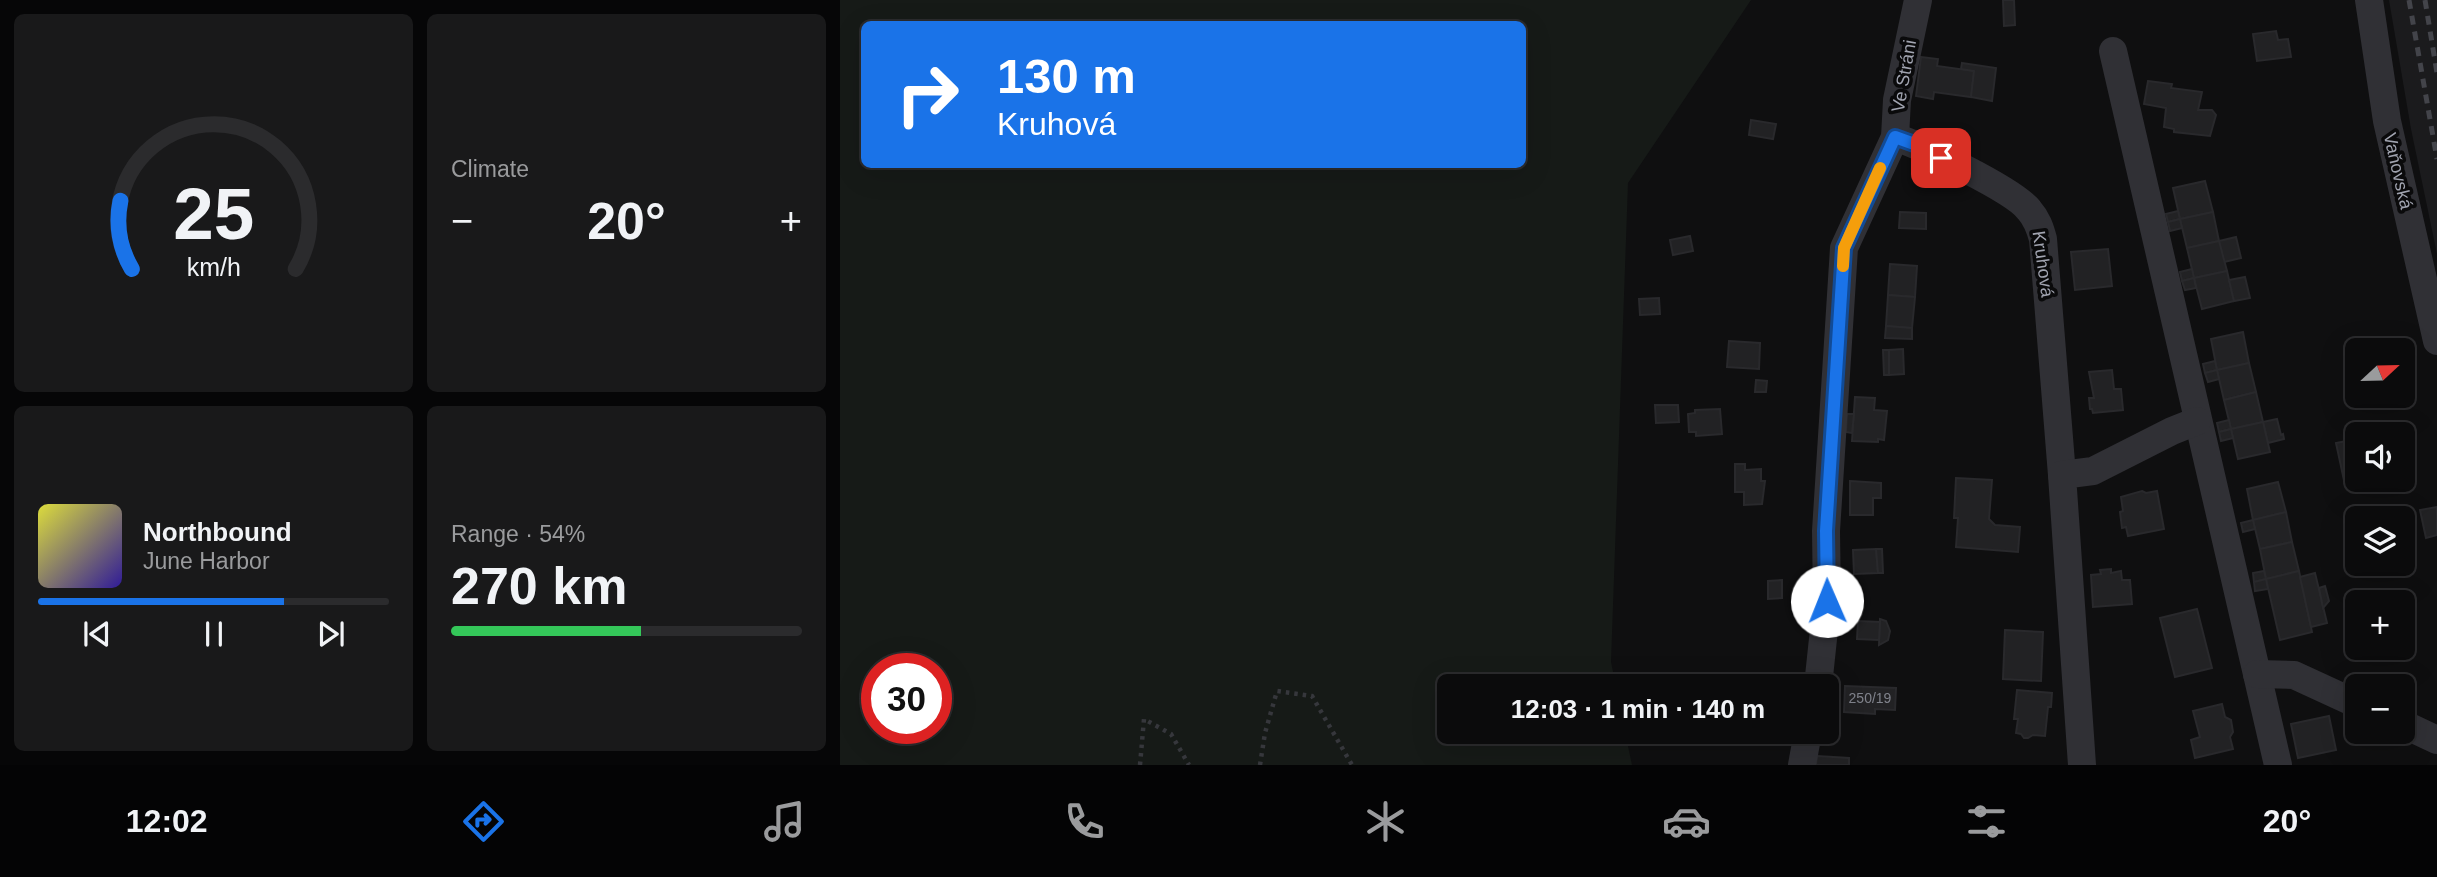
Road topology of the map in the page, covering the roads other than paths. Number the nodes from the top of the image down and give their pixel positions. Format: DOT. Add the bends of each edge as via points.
graph roads {
  1 [pos="1918,0"];
  2 [pos="2369,0"];
  3 [pos="2113,51"];
  4 [pos="1895,137"];
  5 [pos="2437,341"];
  6 [pos="2197,421"];
  7 [pos="2062,475"];
  8 [pos="1819,674"];
  9 [pos="2257,674"];
  10 [pos="2345,698"];
  11 [pos="2415,730"];
  12 [pos="2437,740"];
  13 [pos="1806,744"];
  14 [pos="1802,765"];
  15 [pos="2082,765"];
  16 [pos="2278,765"];
  1 -- 4 [label="street, Ve Stráni" via="1897,100"];
  2 -- 5 [label="street, Vaňovská" via="2387,121"];
  3 -- 6 [label="street"];
  4 -- 7 [label="street, Kruhová" via="2013,197 2040,226"];
  4 -- 8 [label="street, Ve Stráni" via="1844,248"];
  6 -- 7 [label="street" via="2093,471"];
  6 -- 9 [label="street"];
  7 -- 15 [label="street, Kruhová"];
  9 -- 10 [label="street" via="2294,675"];
  9 -- 16 [label="street"];
  11 -- 12 [label="street"];
  13 -- 14 [label="street"];
}
